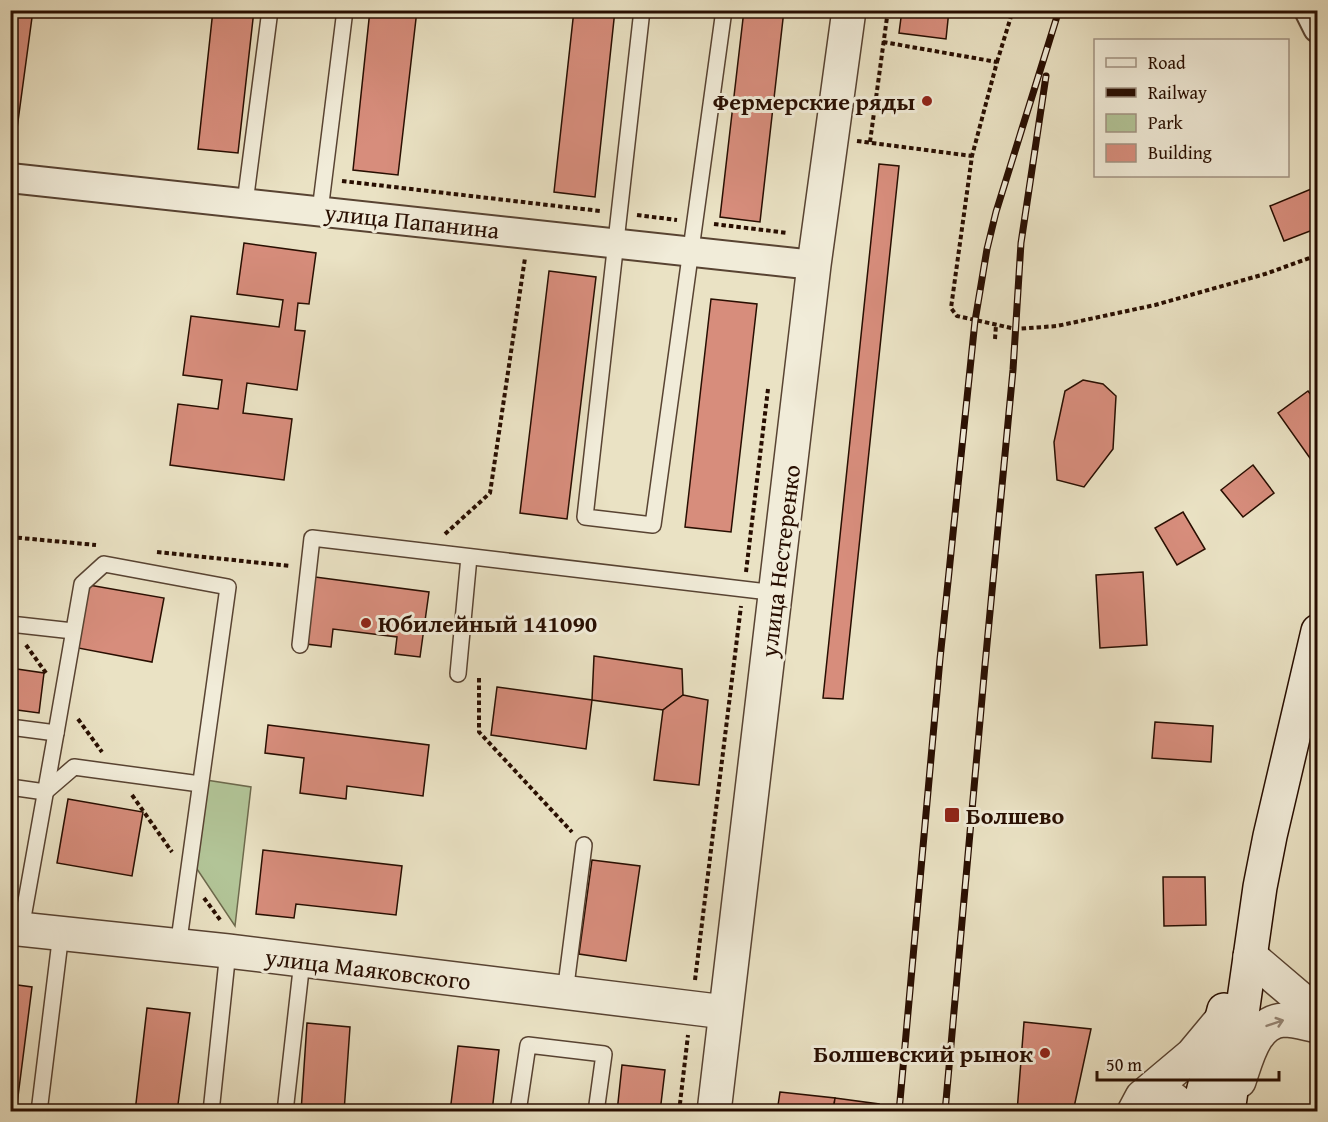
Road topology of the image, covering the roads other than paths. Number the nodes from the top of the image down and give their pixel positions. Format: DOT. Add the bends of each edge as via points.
graph roads {
  1 [pos="270,10"];
  2 [pos="345,10"];
  3 [pos="642,10"];
  4 [pos="724,10"];
  5 [pos="849,10"];
  6 [pos="1309,10"];
  7 [pos="1317,28"];
  8 [pos="10,178"];
  9 [pos="245,203"];
  10 [pos="320,211"];
  11 [pos="616,244"];
  12 [pos="691,252"];
  13 [pos="799,264"];
  14 [pos="469,557"];
  15 [pos="777,593"];
  16 [pos="10,624"];
  17 [pos="73,631"];
  18 [pos="1317,631"];
  19 [pos="300,645"];
  20 [pos="458,667"];
  21 [pos="10,727"];
  22 [pos="56,733"];
  23 [pos="200,784"];
  24 [pos="10,787"];
  25 [pos="45,792"];
  26 [pos="584,845"];
  27 [pos="1260,887"];
  28 [pos="16,928"];
  29 [pos="61,933"];
  30 [pos="178,947"];
  31 [pos="228,951"];
  32 [pos="1250,956"];
  33 [pos="302,961"];
  34 [pos="565,993"];
  35 [pos="725,1012"];
  36 [pos="1317,1014"];
  37 [pos="1222,1019"];
  38 [pos="1317,1026"];
  39 [pos="1218,1110"];
  40 [pos="39,1112"];
  41 [pos="211,1112"];
  42 [pos="285,1112"];
  43 [pos="519,1112"];
  44 [pos="596,1112"];
  45 [pos="714,1112"];
  46 [pos="1135,1112"];
  47 [pos="1182,1112"];
  1 -- 9 [label="lane"];
  2 -- 10 [label="lane"];
  3 -- 11 [label="lane"];
  4 -- 12 [label="lane"];
  5 -- 13 [label="street, улица Нестеренко" via="831,138"];
  6 -- 7 [label="street"];
  8 -- 9 [label="street, улица Папанина"];
  9 -- 10 [label="street, улица Папанина"];
  10 -- 11 [label="street, улица Папанина"];
  11 -- 12 [label="street, улица Папанина"];
  11 -- 12 [label="lane" via="585,517 653,525"];
  12 -- 13 [label="street, улица Папанина"];
  13 -- 15 [label="street, улица Нестеренко"];
  14 -- 15 [label="lane"];
  14 -- 19 [label="lane" via="312,538"];
  14 -- 20 [label="lane"];
  15 -- 35 [label="street, улица Нестеренко"];
  16 -- 17 [label="lane"];
  17 -- 22 [label="lane"];
  17 -- 23 [label="lane" via="82,584 104,564 228,587"];
  18 -- 27 [label="street"];
  21 -- 22 [label="lane"];
  22 -- 25 [label="lane"];
  23 -- 25 [label="lane" via="74,767"];
  23 -- 30 [label="lane"];
  24 -- 25 [label="lane"];
  25 -- 28 [label="lane"];
  26 -- 34 [label="lane"];
  27 -- 32 [label="street"];
  27 -- 37 [label="street"];
  28 -- 29 [label="street, улица Маяковского"];
  29 -- 30 [label="street, улица Маяковского"];
  29 -- 40 [label="lane"];
  30 -- 31 [label="street, улица Маяковского"];
  31 -- 33 [label="street, улица Маяковского"];
  31 -- 41 [label="lane"];
  32 -- 36 [label="street"];
  32 -- 39 [label="street"];
  33 -- 34 [label="street, улица Маяковского"];
  33 -- 42 [label="lane"];
  34 -- 35 [label="street, улица Маяковского"];
  35 -- 45 [label="street, улица Нестеренко"];
  37 -- 39 [label="street"];
  37 -- 46 [label="street" via="1192,1055 1142,1097"];
  39 -- 38 [label="street, one-way" via="1261,1030 1272,1022 1286,1020"];
  43 -- 44 [label="lane" via="528,1045 604,1054"];
  46 -- 47 [label="street" via="1154,1097 1165,1096 1172,1098"];
}
